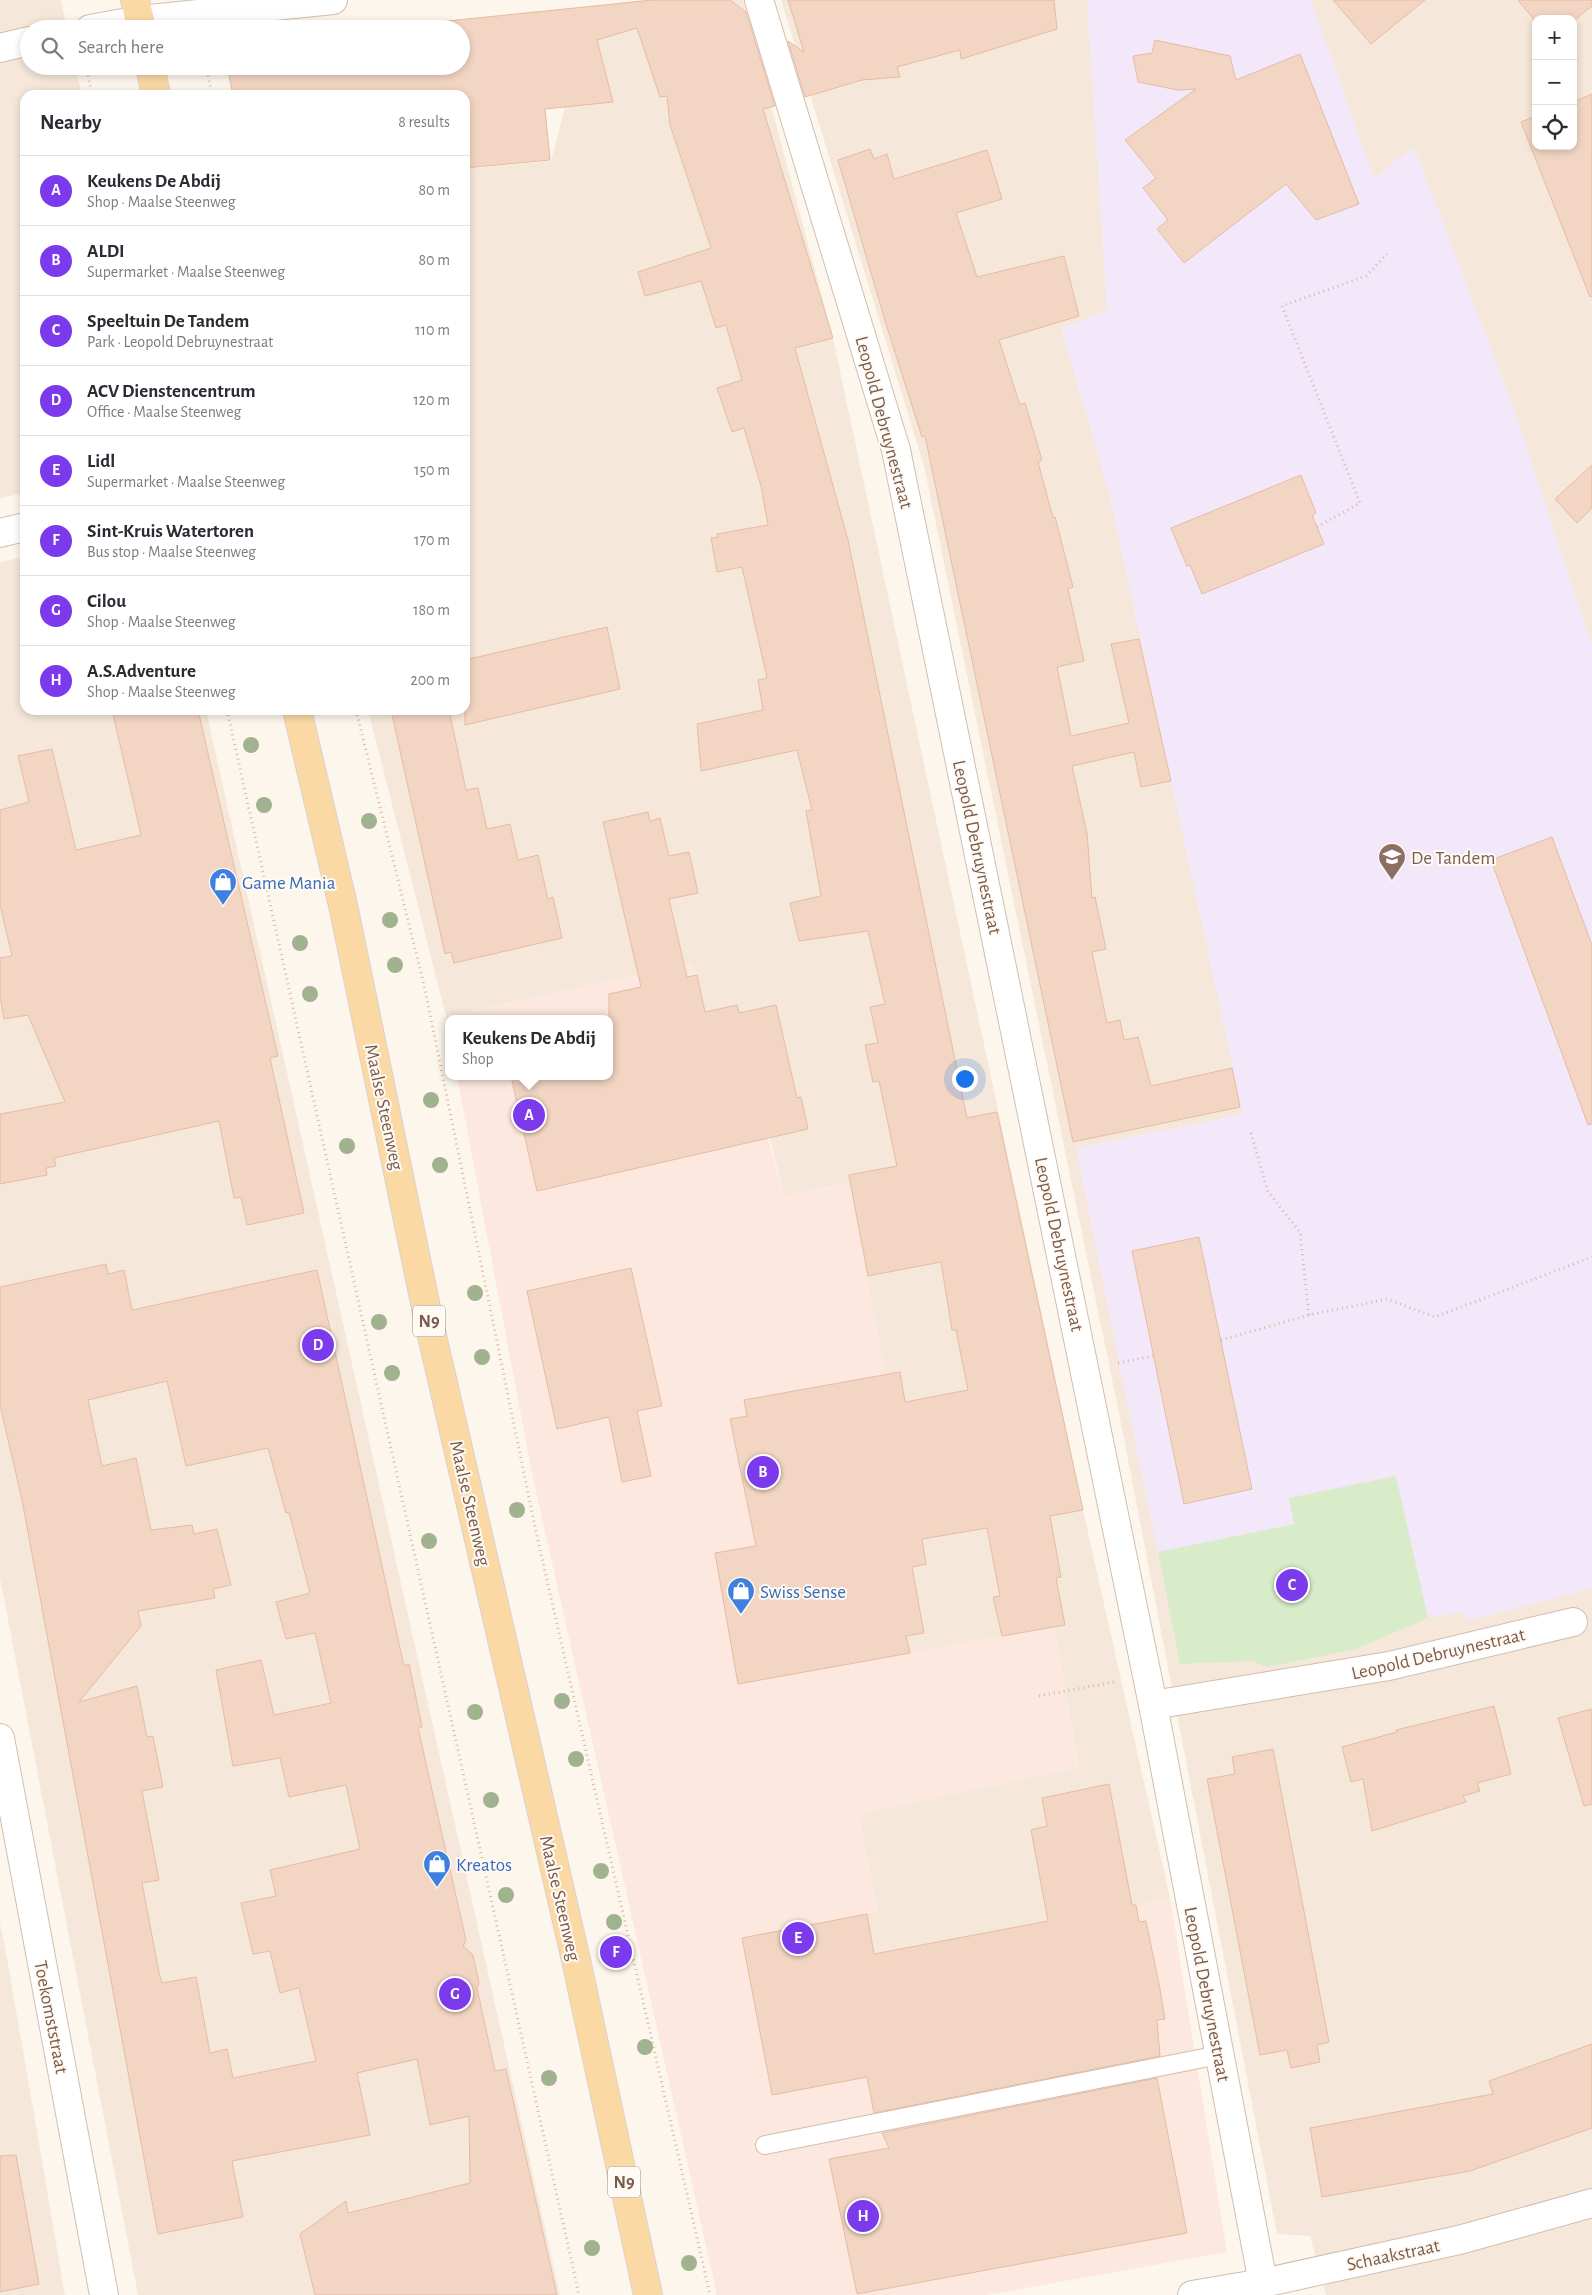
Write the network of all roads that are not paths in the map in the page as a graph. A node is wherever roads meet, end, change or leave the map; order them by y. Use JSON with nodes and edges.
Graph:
{"nodes":[{"id":1,"x":333,"y":0,"type":"edge"},
{"id":2,"x":759,"y":0,"type":"edge"},
{"id":3,"x":139,"y":16,"type":"edge"},
{"id":4,"x":124,"y":20,"type":"edge"},
{"id":5,"x":20,"y":44,"type":"edge"},
{"id":6,"x":0,"y":48,"type":"edge"},
{"id":7,"x":152,"y":75,"type":"edge"},
{"id":8,"x":155,"y":90,"type":"edge"},
{"id":9,"x":20,"y":528,"type":"edge"},
{"id":10,"x":0,"y":533,"type":"edge"},
{"id":11,"x":298,"y":715,"type":"edge"},
{"id":12,"x":1573,"y":1622,"type":"dead end"},
{"id":13,"x":1153,"y":1705,"type":"junction"},
{"id":14,"x":0,"y":1738,"type":"edge"},
{"id":15,"x":1219,"y":2055,"type":"junction"},
{"id":16,"x":765,"y":2145,"type":"dead end"},
{"id":17,"x":1592,"y":2203,"type":"edge"},
{"id":18,"x":1262,"y":2283,"type":"junction"},
{"id":19,"x":1307,"y":2284,"type":"edge"},
{"id":20,"x":104,"y":2295,"type":"edge"},
{"id":21,"x":648,"y":2295,"type":"edge"},
{"id":22,"x":1192,"y":2295,"type":"edge"}],
"edges":[{"from":1,"to":3,"type":"street"},
{"from":2,"to":13,"type":"street","name":"Leopold Debruynestraat"},
{"from":3,"to":4,"type":"street"},
{"from":5,"to":6,"type":"street"},
{"from":7,"to":8,"type":"main road"},
{"from":9,"to":10,"type":"street"},
{"from":11,"to":21,"type":"main road","name":"Maalse Steenweg","number":"N9"},
{"from":12,"to":13,"type":"street","name":"Leopold Debruynestraat"},
{"from":13,"to":15,"type":"street","name":"Leopold Debruynestraat"},
{"from":14,"to":20,"type":"street","name":"Toekomststraat"},
{"from":15,"to":16,"type":"lane"},
{"from":15,"to":18,"type":"street","name":"Leopold Debruynestraat"},
{"from":17,"to":19,"type":"street","name":"Schaakstraat"},
{"from":18,"to":19,"type":"street","name":"Schaakstraat"},
{"from":18,"to":22,"type":"street","name":"Schaakstraat"}]}
